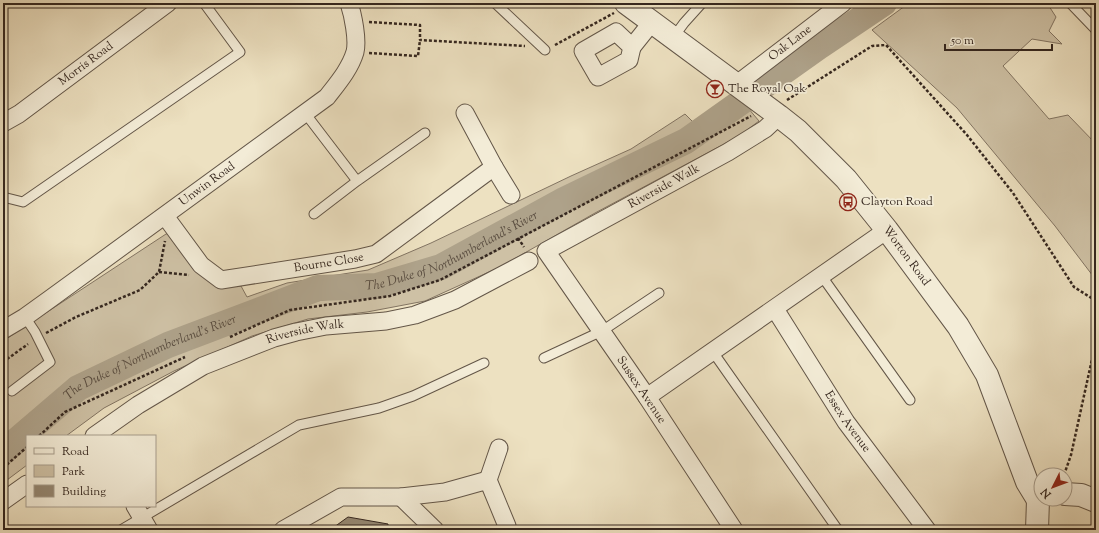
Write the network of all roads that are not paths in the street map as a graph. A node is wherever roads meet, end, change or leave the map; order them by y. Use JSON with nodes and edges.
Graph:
{"nodes":[{"id":1,"x":168,"y":3,"type":"edge"},
{"id":2,"x":204,"y":3,"type":"edge"},
{"id":3,"x":349,"y":3,"type":"edge"},
{"id":4,"x":495,"y":3,"type":"edge"},
{"id":5,"x":702,"y":3,"type":"edge"},
{"id":6,"x":843,"y":3,"type":"edge"},
{"id":7,"x":1070,"y":3,"type":"edge"},
{"id":8,"x":621,"y":8,"type":"edge"},
{"id":9,"x":652,"y":22,"type":"junction"},
{"id":10,"x":1096,"y":29,"type":"edge"},
{"id":11,"x":673,"y":38,"type":"junction"},
{"id":12,"x":632,"y":47,"type":"dead end"},
{"id":13,"x":545,"y":50,"type":"road end"},
{"id":14,"x":741,"y":87,"type":"junction"},
{"id":15,"x":772,"y":110,"type":"junction"},
{"id":16,"x":305,"y":113,"type":"junction"},
{"id":17,"x":465,"y":113,"type":"dead end"},
{"id":18,"x":3,"y":122,"type":"edge"},
{"id":19,"x":424,"y":133,"type":"dead end"},
{"id":20,"x":494,"y":167,"type":"junction"},
{"id":21,"x":357,"y":181,"type":"junction"},
{"id":22,"x":511,"y":195,"type":"dead end"},
{"id":23,"x":3,"y":197,"type":"edge"},
{"id":24,"x":314,"y":214,"type":"dead end"},
{"id":25,"x":169,"y":222,"type":"junction"},
{"id":26,"x":887,"y":230,"type":"junction"},
{"id":27,"x":546,"y":251,"type":"joint"},
{"id":28,"x":529,"y":261,"type":"dead end"},
{"id":29,"x":821,"y":275,"type":"junction"},
{"id":30,"x":660,"y":293,"type":"dead end"},
{"id":31,"x":775,"y":309,"type":"junction"},
{"id":32,"x":25,"y":317,"type":"junction"},
{"id":33,"x":3,"y":330,"type":"edge"},
{"id":34,"x":602,"y":331,"type":"junction"},
{"id":35,"x":713,"y":352,"type":"junction"},
{"id":36,"x":544,"y":358,"type":"dead end"},
{"id":37,"x":484,"y":363,"type":"dead end"},
{"id":38,"x":12,"y":391,"type":"dead end"},
{"id":39,"x":647,"y":398,"type":"junction"},
{"id":40,"x":910,"y":400,"type":"dead end"},
{"id":41,"x":95,"y":435,"type":"edge"},
{"id":42,"x":498,"y":448,"type":"dead end"},
{"id":43,"x":488,"y":480,"type":"junction"},
{"id":44,"x":26,"y":485,"type":"edge"},
{"id":45,"x":1033,"y":490,"type":"edge"},
{"id":46,"x":1073,"y":494,"type":"edge"},
{"id":47,"x":401,"y":497,"type":"junction"},
{"id":48,"x":3,"y":501,"type":"edge"},
{"id":49,"x":1096,"y":501,"type":"edge"},
{"id":50,"x":1039,"y":507,"type":"edge"},
{"id":51,"x":142,"y":518,"type":"edge"},
{"id":52,"x":510,"y":529,"type":"edge"},
{"id":53,"x":121,"y":530,"type":"edge"},
{"id":54,"x":283,"y":530,"type":"edge"},
{"id":55,"x":435,"y":530,"type":"edge"},
{"id":56,"x":734,"y":530,"type":"edge"},
{"id":57,"x":838,"y":530,"type":"edge"},
{"id":58,"x":927,"y":530,"type":"edge"},
{"id":59,"x":1037,"y":530,"type":"edge"}],
"edges":[{"from":1,"to":18,"type":"street","name":"Morris Road"},
{"from":2,"to":23,"type":"lane"},
{"from":3,"to":16,"type":"street","name":"Unwin Road"},
{"from":4,"to":13,"type":"lane"},
{"from":5,"to":11,"type":"lane"},
{"from":6,"to":14,"type":"street","name":"Oak Lane"},
{"from":7,"to":10,"type":"lane"},
{"from":8,"to":9,"type":"street","name":"Worton Road"},
{"from":9,"to":11,"type":"street","name":"Worton Road"},
{"from":9,"to":12,"type":"street"},
{"from":11,"to":14,"type":"street","name":"Worton Road"},
{"from":14,"to":15,"type":"street","name":"Worton Road"},
{"from":15,"to":26,"type":"street","name":"Worton Road"},
{"from":15,"to":27,"type":"street","name":"Riverside Walk"},
{"from":16,"to":21,"type":"lane"},
{"from":16,"to":25,"type":"street","name":"Unwin Road"},
{"from":17,"to":20,"type":"street"},
{"from":19,"to":21,"type":"lane"},
{"from":20,"to":22,"type":"street"},
{"from":20,"to":25,"type":"street","name":"Bourne Close"},
{"from":21,"to":24,"type":"lane"},
{"from":25,"to":32,"type":"street","name":"Unwin Road"},
{"from":26,"to":29,"type":"street"},
{"from":26,"to":45,"type":"street","name":"Worton Road"},
{"from":27,"to":34,"type":"street","name":"Sussex Avenue"},
{"from":28,"to":41,"type":"street","name":"Riverside Walk"},
{"from":29,"to":31,"type":"street"},
{"from":29,"to":40,"type":"lane"},
{"from":30,"to":34,"type":"lane"},
{"from":31,"to":35,"type":"street"},
{"from":31,"to":58,"type":"street","name":"Essex Avenue"},
{"from":32,"to":33,"type":"street","name":"Unwin Road"},
{"from":32,"to":38,"type":"lane"},
{"from":34,"to":36,"type":"lane"},
{"from":34,"to":39,"type":"street","name":"Sussex Avenue"},
{"from":35,"to":39,"type":"street"},
{"from":35,"to":57,"type":"lane"},
{"from":37,"to":51,"type":"lane"},
{"from":39,"to":56,"type":"street","name":"Sussex Avenue"},
{"from":42,"to":43,"type":"street"},
{"from":43,"to":47,"type":"street"},
{"from":43,"to":52,"type":"street"},
{"from":44,"to":48,"type":"street"},
{"from":46,"to":49,"type":"street"},
{"from":47,"to":54,"type":"street"},
{"from":47,"to":55,"type":"street"},
{"from":50,"to":59,"type":"street"},
{"from":51,"to":53,"type":"lane"}]}
